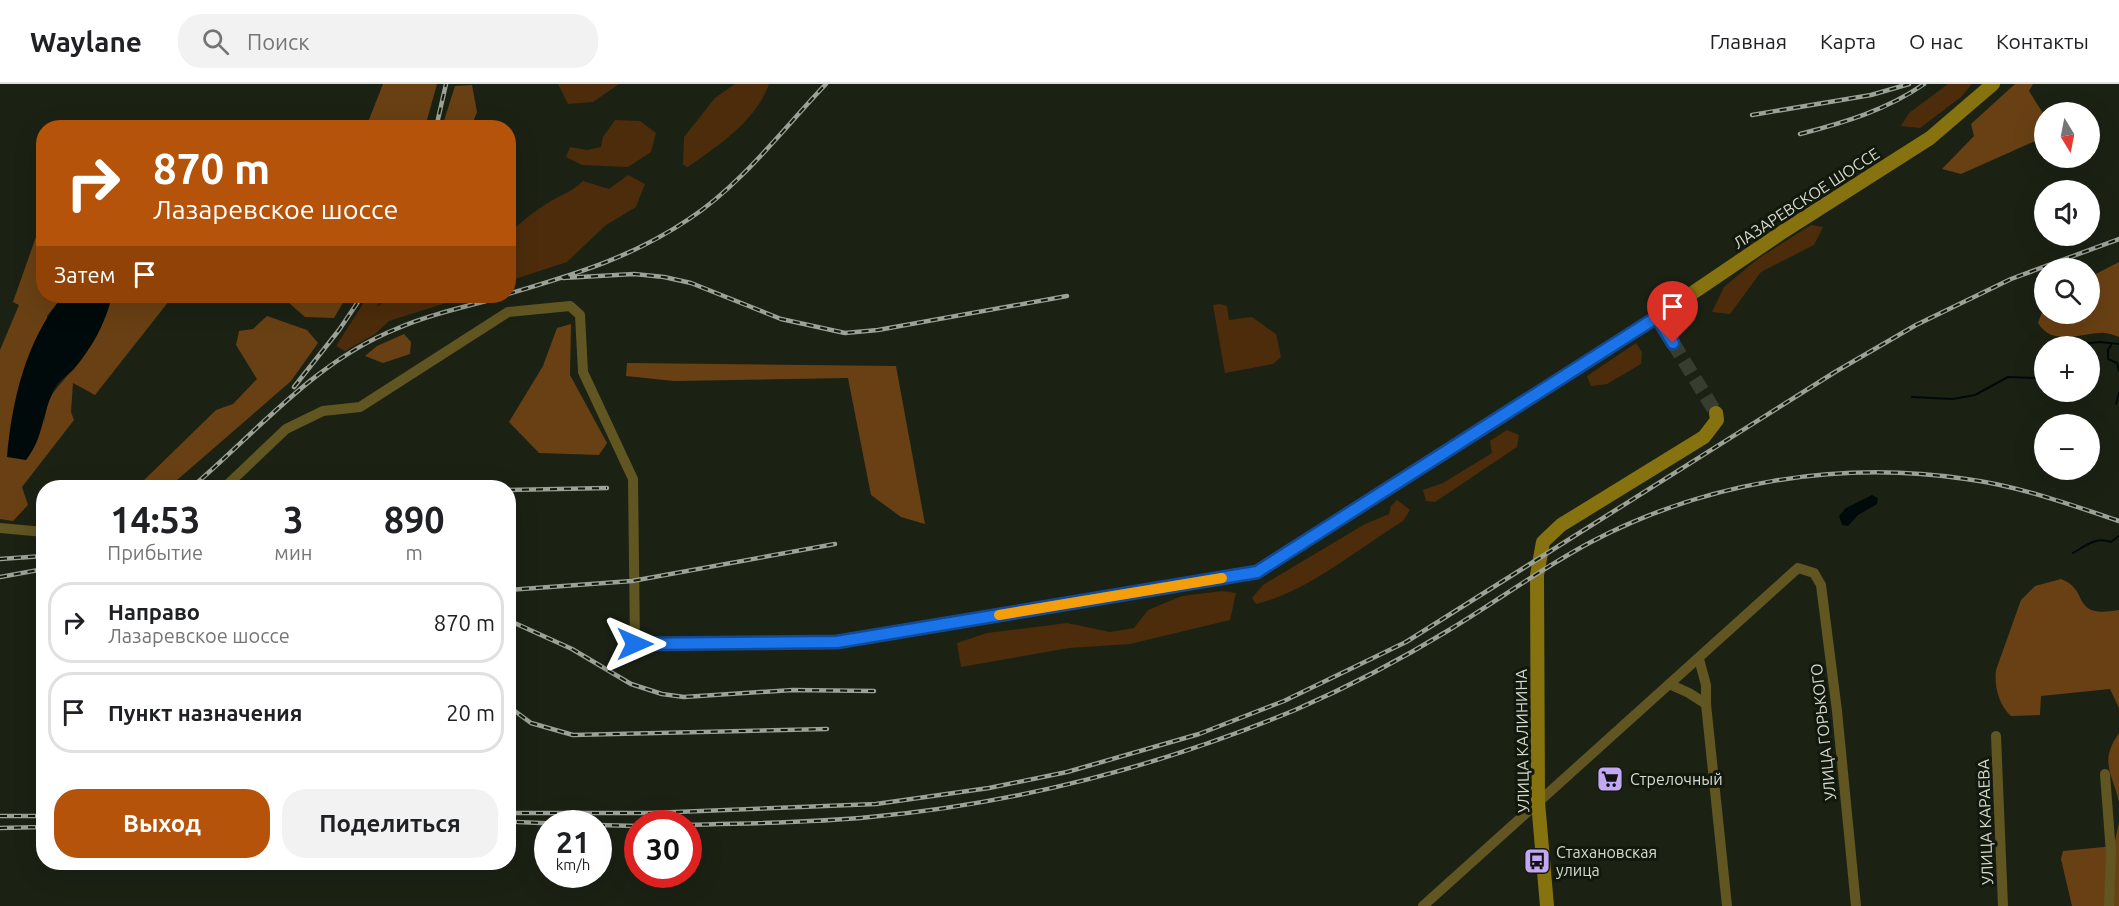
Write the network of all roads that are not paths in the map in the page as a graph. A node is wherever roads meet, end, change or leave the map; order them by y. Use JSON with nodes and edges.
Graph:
{"nodes":[{"id":1,"x":1993,"y":84,"type":"edge"},
{"id":2,"x":1657,"y":317,"type":"junction"},
{"id":3,"x":1673,"y":343,"type":"tunnel mouth"},
{"id":4,"x":1716,"y":413,"type":"dead end"},
{"id":5,"x":233,"y":480,"type":"edge"},
{"id":6,"x":0,"y":528,"type":"edge"},
{"id":7,"x":36,"y":531,"type":"edge"},
{"id":8,"x":1699,"y":658,"type":"junction"},
{"id":9,"x":1669,"y":684,"type":"junction"},
{"id":10,"x":1706,"y":705,"type":"junction"},
{"id":11,"x":1996,"y":736,"type":"dead end"},
{"id":12,"x":2105,"y":774,"type":"dead end"},
{"id":13,"x":1538,"y":802,"type":"junction"},
{"id":14,"x":1423,"y":906,"type":"edge"},
{"id":15,"x":1547,"y":906,"type":"edge"},
{"id":16,"x":1727,"y":906,"type":"edge"},
{"id":17,"x":1856,"y":906,"type":"edge"},
{"id":18,"x":2003,"y":906,"type":"edge"},
{"id":19,"x":2109,"y":906,"type":"edge"}],
"edges":[{"from":1,"to":2,"type":"street","name":"ЛАЗАРЕВСКОЕ ШОССЕ"},
{"from":2,"to":3,"type":"street"},
{"from":2,"to":5,"type":"street"},
{"from":4,"to":13,"type":"street","name":"УЛИЦА КАЛИНИНА"},
{"from":6,"to":7,"type":"street"},
{"from":8,"to":9,"type":"street"},
{"from":8,"to":10,"type":"street"},
{"from":8,"to":17,"type":"street","name":"УЛИЦА ГОРЬКОГО"},
{"from":9,"to":10,"type":"street"},
{"from":9,"to":13,"type":"street"},
{"from":10,"to":16,"type":"street"},
{"from":11,"to":18,"type":"street","name":"УЛИЦА КАРАЕВА"},
{"from":12,"to":19,"type":"street"},
{"from":13,"to":14,"type":"street"},
{"from":13,"to":15,"type":"street","name":"УЛИЦА КАЛИНИНА"}]}
